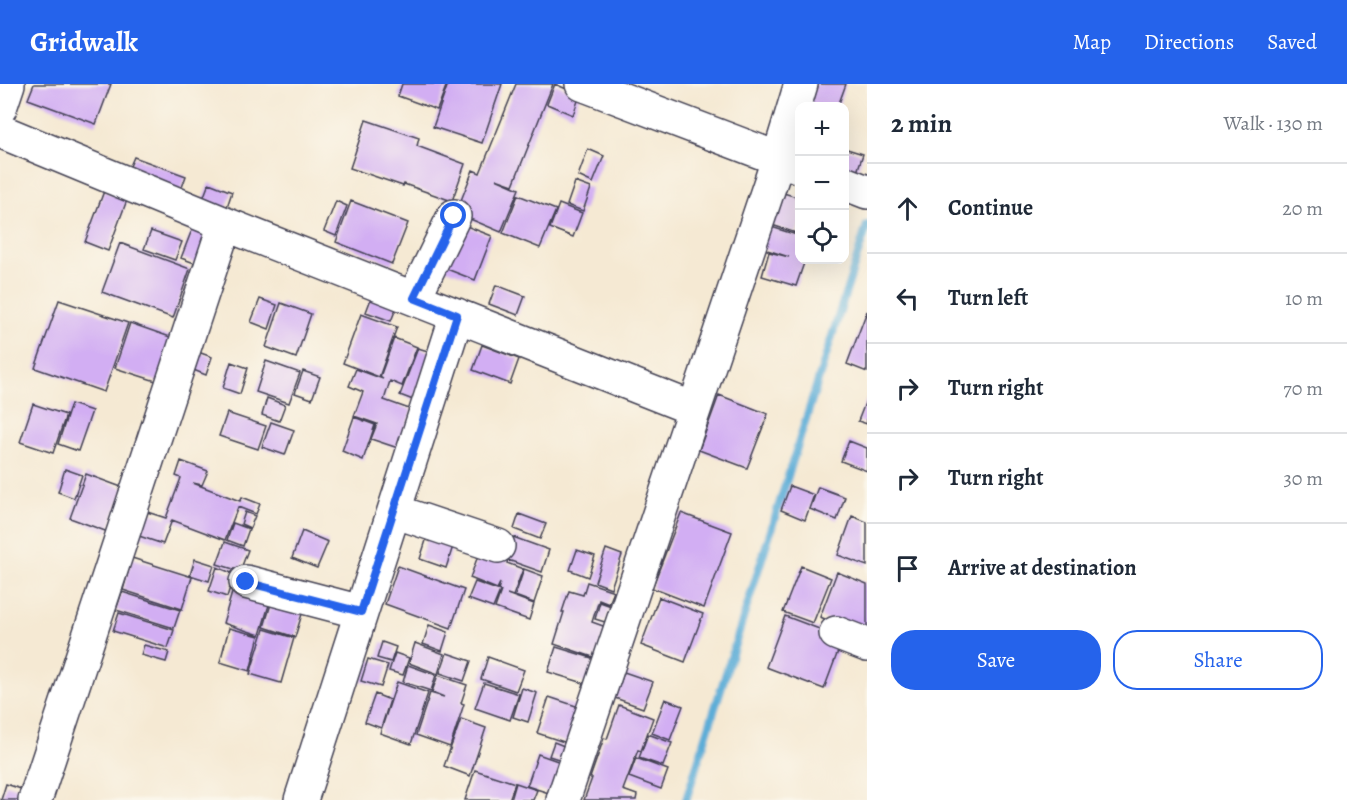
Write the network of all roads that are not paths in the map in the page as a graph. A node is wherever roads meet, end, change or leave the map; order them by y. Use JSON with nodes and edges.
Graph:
{"nodes":[{"id":1,"x":8,"y":84,"type":"edge"},
{"id":2,"x":582,"y":84,"type":"edge"},
{"id":3,"x":801,"y":84,"type":"edge"},
{"id":4,"x":0,"y":108,"type":"edge"},
{"id":5,"x":0,"y":131,"type":"edge"},
{"id":6,"x":789,"y":164,"type":"edge"},
{"id":7,"x":454,"y":216,"type":"dead end"},
{"id":8,"x":225,"y":224,"type":"junction"},
{"id":9,"x":414,"y":298,"type":"junction"},
{"id":10,"x":457,"y":315,"type":"junction"},
{"id":11,"x":694,"y":409,"type":"junction"},
{"id":12,"x":394,"y":511,"type":"junction"},
{"id":13,"x":498,"y":546,"type":"dead end"},
{"id":14,"x":246,"y":582,"type":"dead end"},
{"id":15,"x":361,"y":612,"type":"junction"},
{"id":16,"x":836,"y":633,"type":"dead end"},
{"id":17,"x":867,"y":645,"type":"edge"},
{"id":18,"x":35,"y":800,"type":"edge"},
{"id":19,"x":301,"y":800,"type":"edge"},
{"id":20,"x":563,"y":800,"type":"edge"}],
"edges":[{"from":1,"to":4,"type":"street"},
{"from":2,"to":6,"type":"street"},
{"from":3,"to":6,"type":"street"},
{"from":5,"to":8,"type":"street"},
{"from":6,"to":11,"type":"street"},
{"from":7,"to":9,"type":"street"},
{"from":8,"to":9,"type":"street"},
{"from":8,"to":18,"type":"street"},
{"from":9,"to":10,"type":"street"},
{"from":10,"to":11,"type":"street"},
{"from":10,"to":12,"type":"street"},
{"from":11,"to":20,"type":"street"},
{"from":12,"to":13,"type":"street"},
{"from":12,"to":15,"type":"street"},
{"from":14,"to":15,"type":"street"},
{"from":15,"to":19,"type":"street"},
{"from":16,"to":17,"type":"street"}]}
